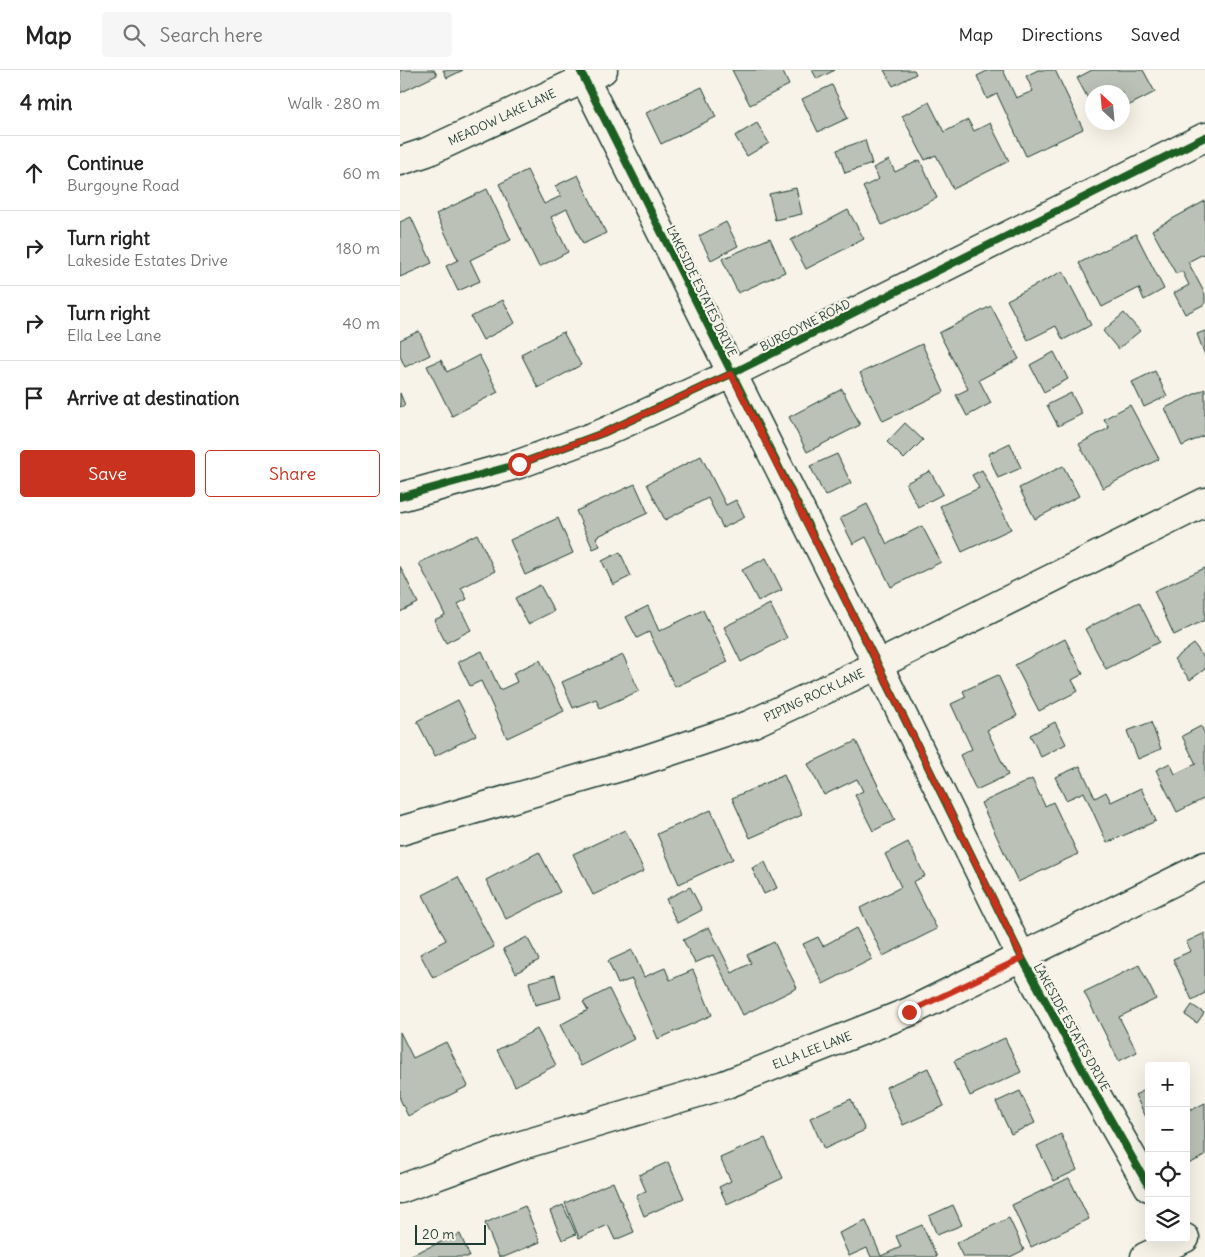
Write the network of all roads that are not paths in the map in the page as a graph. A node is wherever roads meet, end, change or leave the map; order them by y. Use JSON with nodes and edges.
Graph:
{"nodes":[{"id":1,"x":589,"y":73,"type":"edge"},
{"id":2,"x":1205,"y":137,"type":"edge"},
{"id":3,"x":400,"y":161,"type":"edge"},
{"id":4,"x":731,"y":374,"type":"junction"},
{"id":5,"x":400,"y":497,"type":"edge"},
{"id":6,"x":1205,"y":502,"type":"edge"},
{"id":7,"x":878,"y":665,"type":"junction"},
{"id":8,"x":400,"y":831,"type":"edge"},
{"id":9,"x":1205,"y":866,"type":"edge"},
{"id":10,"x":1022,"y":958,"type":"junction"},
{"id":11,"x":1145,"y":1180,"type":"edge"},
{"id":12,"x":400,"y":1189,"type":"edge"},
{"id":13,"x":1205,"y":1228,"type":"edge"},
{"id":14,"x":1190,"y":1238,"type":"edge"},
{"id":15,"x":1184,"y":1242,"type":"edge"},
{"id":16,"x":1146,"y":1257,"type":"edge"}],
"edges":[{"from":1,"to":3,"type":"street","name":"MEADOW LAKE LANE"},
{"from":1,"to":4,"type":"street","name":"LAKESIDE ESTATES DRIVE"},
{"from":2,"to":4,"type":"street","name":"BURGOYNE ROAD"},
{"from":4,"to":5,"type":"street","name":"BURGOYNE ROAD"},
{"from":4,"to":7,"type":"street","name":"LAKESIDE ESTATES DRIVE"},
{"from":6,"to":7,"type":"street","name":"PIPING ROCK LANE"},
{"from":7,"to":8,"type":"street","name":"PIPING ROCK LANE"},
{"from":7,"to":10,"type":"street","name":"LAKESIDE ESTATES DRIVE"},
{"from":9,"to":10,"type":"street","name":"ELLA LEE LANE"},
{"from":10,"to":11,"type":"street","name":"LAKESIDE ESTATES DRIVE"},
{"from":10,"to":12,"type":"street","name":"ELLA LEE LANE"},
{"from":13,"to":14,"type":"street"},
{"from":15,"to":16,"type":"street"}]}
